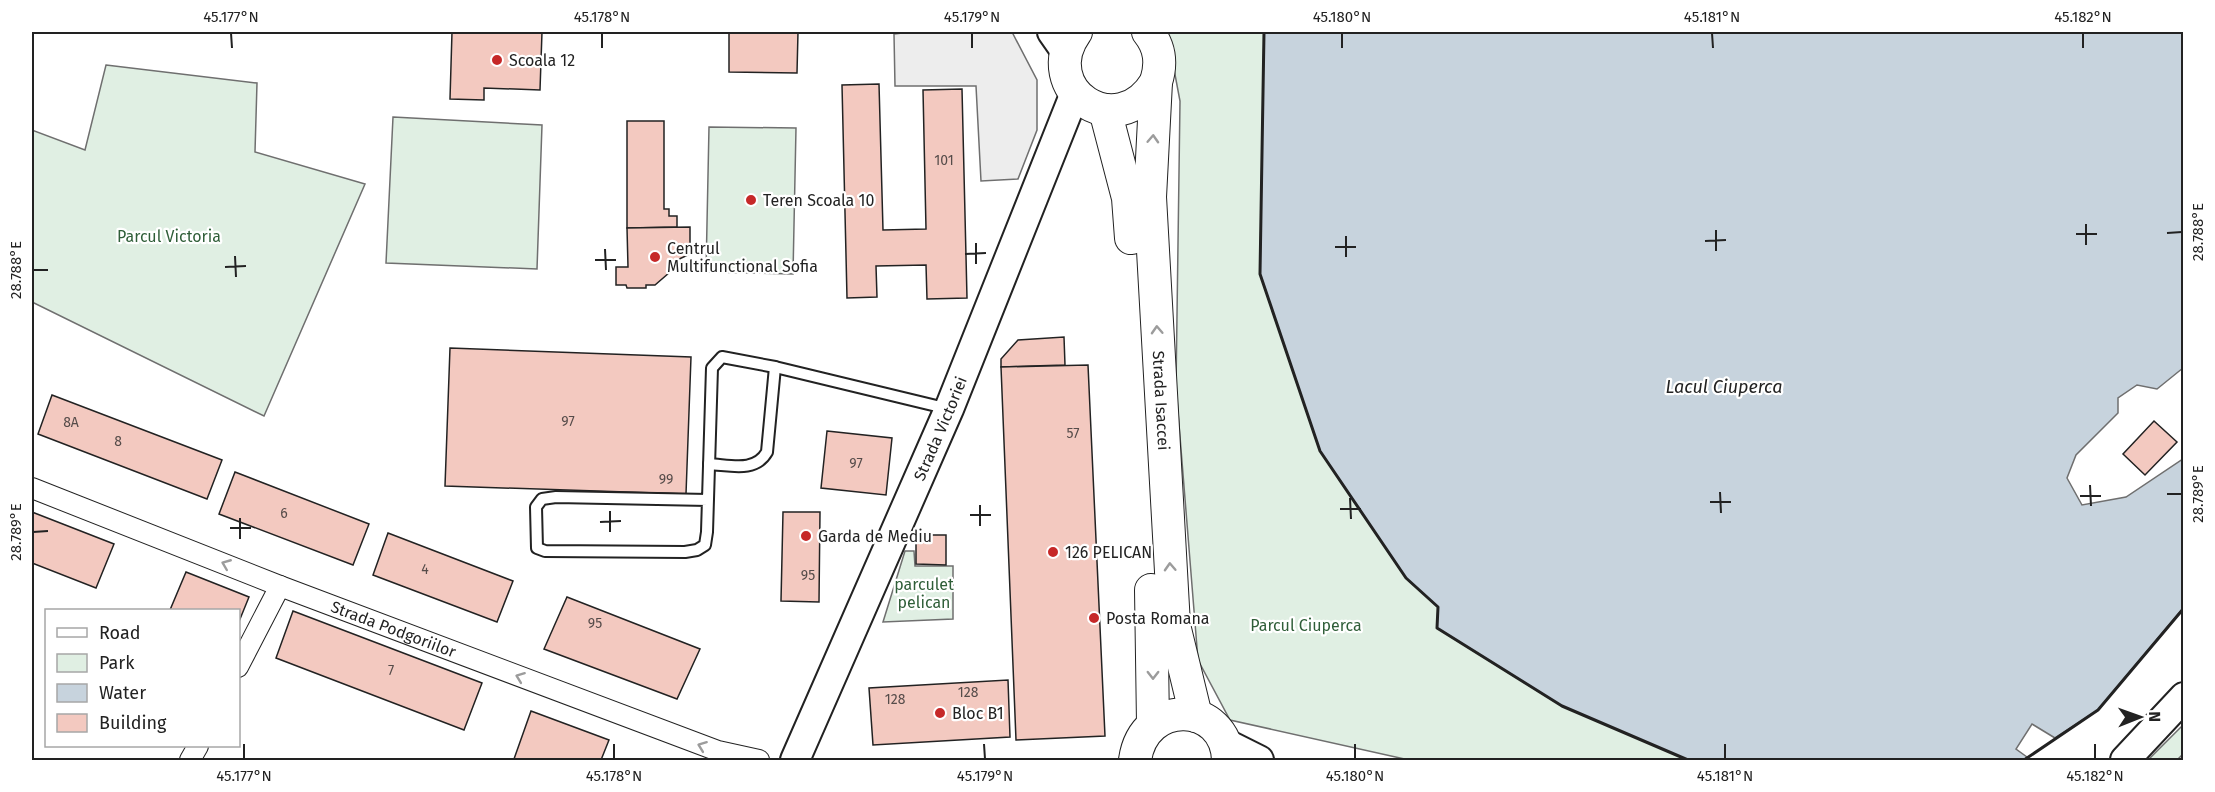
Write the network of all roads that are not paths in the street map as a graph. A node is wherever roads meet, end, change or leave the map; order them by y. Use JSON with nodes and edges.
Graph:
{"nodes":[{"id":1,"x":1153,"y":36,"type":"edge"},
{"id":2,"x":1065,"y":38,"type":"edge"},
{"id":3,"x":1156,"y":82,"type":"junction"},
{"id":4,"x":1076,"y":93,"type":"junction"},
{"id":5,"x":1105,"y":110,"type":"junction"},
{"id":6,"x":775,"y":367,"type":"junction"},
{"id":7,"x":949,"y":409,"type":"junction"},
{"id":8,"x":709,"y":464,"type":"junction"},
{"id":9,"x":32,"y":488,"type":"edge"},
{"id":10,"x":708,"y":500,"type":"junction"},
{"id":11,"x":280,"y":586,"type":"junction"},
{"id":12,"x":240,"y":663,"type":"edge"},
{"id":13,"x":2184,"y":698,"type":"edge"},
{"id":14,"x":1196,"y":716,"type":"junction"},
{"id":15,"x":1153,"y":724,"type":"junction"},
{"id":16,"x":1227,"y":752,"type":"edge"},
{"id":17,"x":759,"y":760,"type":"edge"},
{"id":18,"x":795,"y":760,"type":"edge"},
{"id":19,"x":1135,"y":760,"type":"edge"},
{"id":20,"x":1259,"y":760,"type":"edge"},
{"id":21,"x":2125,"y":760,"type":"edge"}],
"edges":[{"from":1,"to":3,"type":"main road","name":"Strada Isaccei"},
{"from":2,"to":4,"type":"main road"},
{"from":3,"to":5,"type":"main road"},
{"from":14,"to":3,"type":"main road","name":"Strada Isaccei","one_way":true},
{"from":4,"to":5,"type":"main road"},
{"from":4,"to":7,"type":"street","name":"Strada Victoriei"},
{"from":5,"to":15,"type":"main road","name":"Strada Isaccei","one_way":true},
{"from":6,"to":7,"type":"lane"},
{"from":6,"to":8,"type":"lane"},
{"from":6,"to":8,"type":"lane"},
{"from":7,"to":18,"type":"street","name":"Strada Victoriei"},
{"from":8,"to":10,"type":"lane"},
{"from":11,"to":9,"type":"street","name":"Strada Podgoriilor","one_way":true},
{"from":10,"to":10,"type":"lane"},
{"from":11,"to":12,"type":"street"},
{"from":17,"to":11,"type":"street","name":"Strada Podgoriilor","one_way":true},
{"from":13,"to":21,"type":"street"},
{"from":14,"to":15,"type":"main road"},
{"from":14,"to":16,"type":"main road"},
{"from":15,"to":19,"type":"main road"},
{"from":16,"to":20,"type":"street"}]}
